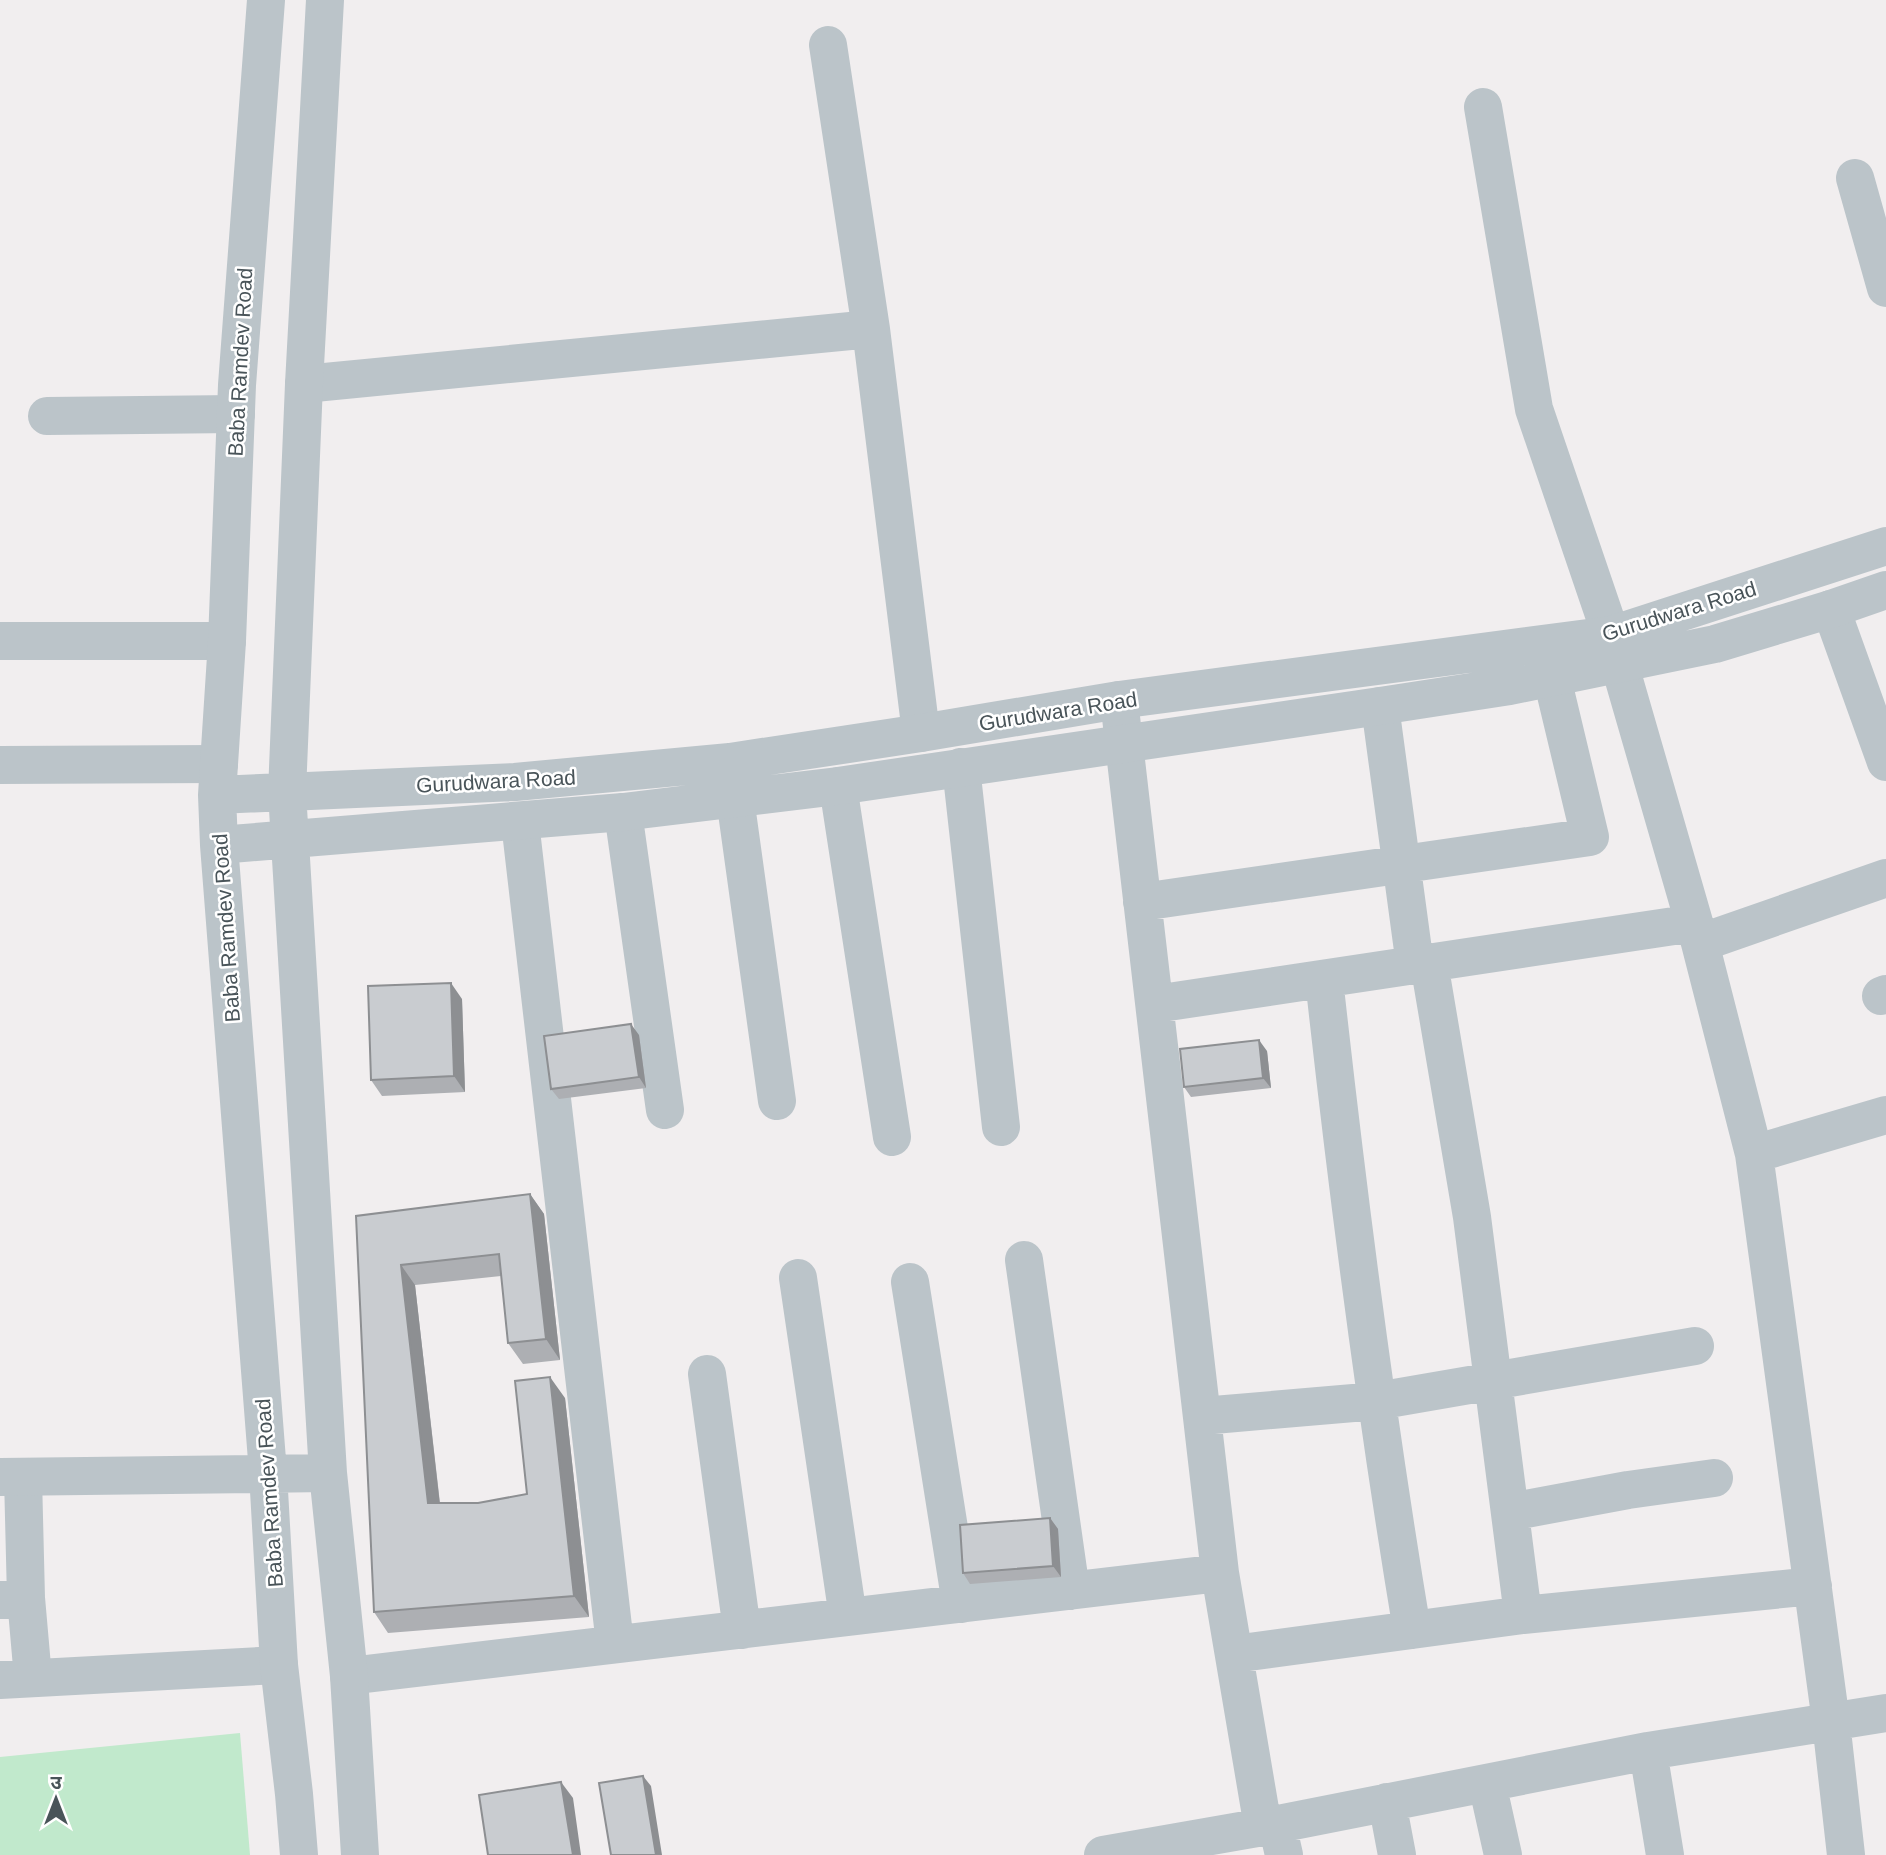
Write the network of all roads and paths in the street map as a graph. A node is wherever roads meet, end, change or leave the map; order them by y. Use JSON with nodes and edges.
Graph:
{"nodes":[{"id":1,"x":266,"y":0,"type":"edge"},
{"id":2,"x":325,"y":0,"type":"edge"},
{"id":3,"x":828,"y":45,"type":"dead end"},
{"id":4,"x":1483,"y":107,"type":"dead end"},
{"id":5,"x":1855,"y":178,"type":"dead end"},
{"id":6,"x":1886,"y":288,"type":"edge"},
{"id":7,"x":871,"y":329,"type":"junction"},
{"id":8,"x":304,"y":384,"type":"junction"},
{"id":9,"x":236,"y":414,"type":"junction"},
{"id":10,"x":47,"y":416,"type":"dead end"},
{"id":11,"x":1886,"y":546,"type":"edge"},
{"id":12,"x":1886,"y":590,"type":"edge"},
{"id":13,"x":1831,"y":609,"type":"junction"},
{"id":14,"x":0,"y":641,"type":"edge"},
{"id":15,"x":227,"y":641,"type":"junction"},
{"id":16,"x":1615,"y":649,"type":"junction"},
{"id":17,"x":1552,"y":678,"type":"junction"},
{"id":18,"x":1119,"y":700,"type":"junction"},
{"id":19,"x":1380,"y":706,"type":"junction"},
{"id":20,"x":921,"y":733,"type":"junction"},
{"id":21,"x":1124,"y":744,"type":"junction"},
{"id":22,"x":1886,"y":762,"type":"edge"},
{"id":23,"x":0,"y":765,"type":"edge"},
{"id":24,"x":961,"y":767,"type":"junction"},
{"id":25,"x":218,"y":780,"type":"junction"},
{"id":26,"x":838,"y":786,"type":"junction"},
{"id":27,"x":287,"y":792,"type":"junction"},
{"id":28,"x":735,"y":798,"type":"junction"},
{"id":29,"x":623,"y":812,"type":"junction"},
{"id":30,"x":520,"y":822,"type":"junction"},
{"id":31,"x":290,"y":838,"type":"junction"},
{"id":32,"x":219,"y":845,"type":"junction"},
{"id":33,"x":1401,"y":863,"type":"junction"},
{"id":34,"x":1886,"y":878,"type":"edge"},
{"id":35,"x":1143,"y":902,"type":"junction"},
{"id":36,"x":1697,"y":933,"type":"junction"},
{"id":37,"x":1422,"y":964,"type":"junction"},
{"id":38,"x":1324,"y":979,"type":"junction"},
{"id":39,"x":1154,"y":1004,"type":"junction"},
{"id":40,"x":777,"y":1101,"type":"dead end"},
{"id":41,"x":665,"y":1110,"type":"dead end"},
{"id":42,"x":1886,"y":1115,"type":"edge"},
{"id":43,"x":1001,"y":1127,"type":"dead end"},
{"id":44,"x":892,"y":1137,"type":"dead end"},
{"id":45,"x":1754,"y":1154,"type":"junction"},
{"id":46,"x":1024,"y":1260,"type":"dead end"},
{"id":47,"x":798,"y":1278,"type":"dead end"},
{"id":48,"x":910,"y":1282,"type":"dead end"},
{"id":49,"x":1695,"y":1346,"type":"dead end"},
{"id":50,"x":707,"y":1374,"type":"dead end"},
{"id":51,"x":1492,"y":1381,"type":"junction"},
{"id":52,"x":1377,"y":1401,"type":"junction"},
{"id":53,"x":1202,"y":1416,"type":"junction"},
{"id":54,"x":268,"y":1473,"type":"junction"},
{"id":55,"x":328,"y":1473,"type":"junction"},
{"id":56,"x":11,"y":1477,"type":"edge"},
{"id":57,"x":1714,"y":1478,"type":"dead end"},
{"id":58,"x":1510,"y":1512,"type":"junction"},
{"id":59,"x":1220,"y":1573,"type":"junction"},
{"id":60,"x":1813,"y":1586,"type":"junction"},
{"id":61,"x":1071,"y":1591,"type":"junction"},
{"id":62,"x":13,"y":1599,"type":"edge"},
{"id":63,"x":961,"y":1604,"type":"junction"},
{"id":64,"x":1523,"y":1615,"type":"junction"},
{"id":65,"x":848,"y":1617,"type":"junction"},
{"id":66,"x":742,"y":1630,"type":"junction"},
{"id":67,"x":1412,"y":1630,"type":"junction"},
{"id":68,"x":615,"y":1644,"type":"junction"},
{"id":69,"x":1234,"y":1654,"type":"junction"},
{"id":70,"x":279,"y":1665,"type":"junction"},
{"id":71,"x":349,"y":1676,"type":"junction"},
{"id":72,"x":16,"y":1679,"type":"edge"},
{"id":73,"x":1886,"y":1713,"type":"edge"},
{"id":74,"x":1831,"y":1722,"type":"junction"},
{"id":75,"x":1648,"y":1751,"type":"junction"},
{"id":76,"x":1487,"y":1783,"type":"junction"},
{"id":77,"x":1387,"y":1802,"type":"junction"},
{"id":78,"x":1275,"y":1835,"type":"edge"},
{"id":79,"x":1170,"y":1849,"type":"edge"},
{"id":80,"x":299,"y":1855,"type":"edge"},
{"id":81,"x":360,"y":1855,"type":"edge"},
{"id":82,"x":1103,"y":1855,"type":"edge"},
{"id":83,"x":1397,"y":1855,"type":"edge"},
{"id":84,"x":1503,"y":1855,"type":"edge"},
{"id":85,"x":1665,"y":1855,"type":"edge"},
{"id":86,"x":1846,"y":1855,"type":"edge"}],
"edges":[{"from":1,"to":9,"type":"street","name":"Baba Ramdev Road"},
{"from":2,"to":8,"type":"street"},
{"from":3,"to":7,"type":"street"},
{"from":4,"to":16,"type":"street"},
{"from":5,"to":6,"type":"street"},
{"from":7,"to":8,"type":"street"},
{"from":7,"to":20,"type":"street"},
{"from":8,"to":27,"type":"street"},
{"from":9,"to":10,"type":"street"},
{"from":9,"to":15,"type":"street","name":"Baba Ramdev Road"},
{"from":11,"to":16,"type":"street","name":"Gurudwara Road"},
{"from":12,"to":13,"type":"street","name":"Gurudwara Road"},
{"from":13,"to":16,"type":"street","name":"Gurudwara Road"},
{"from":13,"to":22,"type":"street"},
{"from":14,"to":15,"type":"street"},
{"from":15,"to":25,"type":"street","name":"Baba Ramdev Road"},
{"from":16,"to":17,"type":"street","name":"Gurudwara Road"},
{"from":16,"to":18,"type":"street","name":"Gurudwara Road"},
{"from":16,"to":36,"type":"street"},
{"from":17,"to":19,"type":"street","name":"Gurudwara Road"},
{"from":17,"to":33,"type":"street"},
{"from":18,"to":20,"type":"street","name":"Gurudwara Road"},
{"from":18,"to":21,"type":"street"},
{"from":19,"to":21,"type":"street","name":"Gurudwara Road"},
{"from":19,"to":33,"type":"street"},
{"from":20,"to":27,"type":"street","name":"Gurudwara Road"},
{"from":21,"to":24,"type":"street","name":"Gurudwara Road"},
{"from":21,"to":35,"type":"street"},
{"from":23,"to":25,"type":"street","name":"Gurudwara Road"},
{"from":24,"to":26,"type":"street","name":"Gurudwara Road"},
{"from":24,"to":43,"type":"street"},
{"from":25,"to":27,"type":"street","name":"Gurudwara Road"},
{"from":25,"to":32,"type":"street","name":"Baba Ramdev Road"},
{"from":26,"to":28,"type":"street","name":"Gurudwara Road"},
{"from":26,"to":44,"type":"street"},
{"from":27,"to":31,"type":"street"},
{"from":28,"to":29,"type":"street","name":"Gurudwara Road"},
{"from":28,"to":40,"type":"street"},
{"from":29,"to":30,"type":"street","name":"Gurudwara Road"},
{"from":29,"to":41,"type":"street"},
{"from":30,"to":31,"type":"street","name":"Gurudwara Road"},
{"from":30,"to":68,"type":"street"},
{"from":31,"to":32,"type":"street","name":"Gurudwara Road"},
{"from":31,"to":55,"type":"street"},
{"from":32,"to":54,"type":"street","name":"Baba Ramdev Road"},
{"from":33,"to":35,"type":"street"},
{"from":33,"to":37,"type":"street"},
{"from":34,"to":36,"type":"street"},
{"from":35,"to":39,"type":"street"},
{"from":36,"to":37,"type":"street"},
{"from":36,"to":45,"type":"street"},
{"from":37,"to":38,"type":"street"},
{"from":37,"to":51,"type":"street"},
{"from":38,"to":39,"type":"street"},
{"from":38,"to":52,"type":"street"},
{"from":39,"to":53,"type":"street"},
{"from":42,"to":45,"type":"street"},
{"from":45,"to":60,"type":"street"},
{"from":46,"to":61,"type":"street"},
{"from":47,"to":65,"type":"street"},
{"from":48,"to":63,"type":"street"},
{"from":49,"to":51,"type":"street"},
{"from":50,"to":66,"type":"street"},
{"from":51,"to":52,"type":"street"},
{"from":51,"to":58,"type":"street"},
{"from":52,"to":53,"type":"street"},
{"from":52,"to":67,"type":"street"},
{"from":53,"to":59,"type":"street"},
{"from":54,"to":55,"type":"street"},
{"from":54,"to":56,"type":"street"},
{"from":54,"to":70,"type":"street","name":"Baba Ramdev Road"},
{"from":55,"to":71,"type":"street"},
{"from":56,"to":62,"type":"street"},
{"from":57,"to":58,"type":"street"},
{"from":58,"to":64,"type":"street"},
{"from":59,"to":61,"type":"street"},
{"from":59,"to":69,"type":"street"},
{"from":60,"to":64,"type":"street"},
{"from":60,"to":74,"type":"street"},
{"from":61,"to":63,"type":"street"},
{"from":62,"to":72,"type":"street"},
{"from":63,"to":65,"type":"street"},
{"from":64,"to":67,"type":"street"},
{"from":65,"to":66,"type":"street"},
{"from":66,"to":68,"type":"street"},
{"from":67,"to":69,"type":"street"},
{"from":68,"to":71,"type":"street"},
{"from":69,"to":78,"type":"street"},
{"from":70,"to":72,"type":"street"},
{"from":70,"to":80,"type":"street","name":"Baba Ramdev Road"},
{"from":71,"to":81,"type":"street"},
{"from":73,"to":74,"type":"street"},
{"from":74,"to":75,"type":"street"},
{"from":74,"to":86,"type":"street"},
{"from":75,"to":76,"type":"street"},
{"from":75,"to":85,"type":"street"},
{"from":76,"to":77,"type":"street"},
{"from":76,"to":84,"type":"street"},
{"from":77,"to":78,"type":"street"},
{"from":77,"to":83,"type":"street"},
{"from":78,"to":79,"type":"street"},
{"from":79,"to":82,"type":"street"}]}
